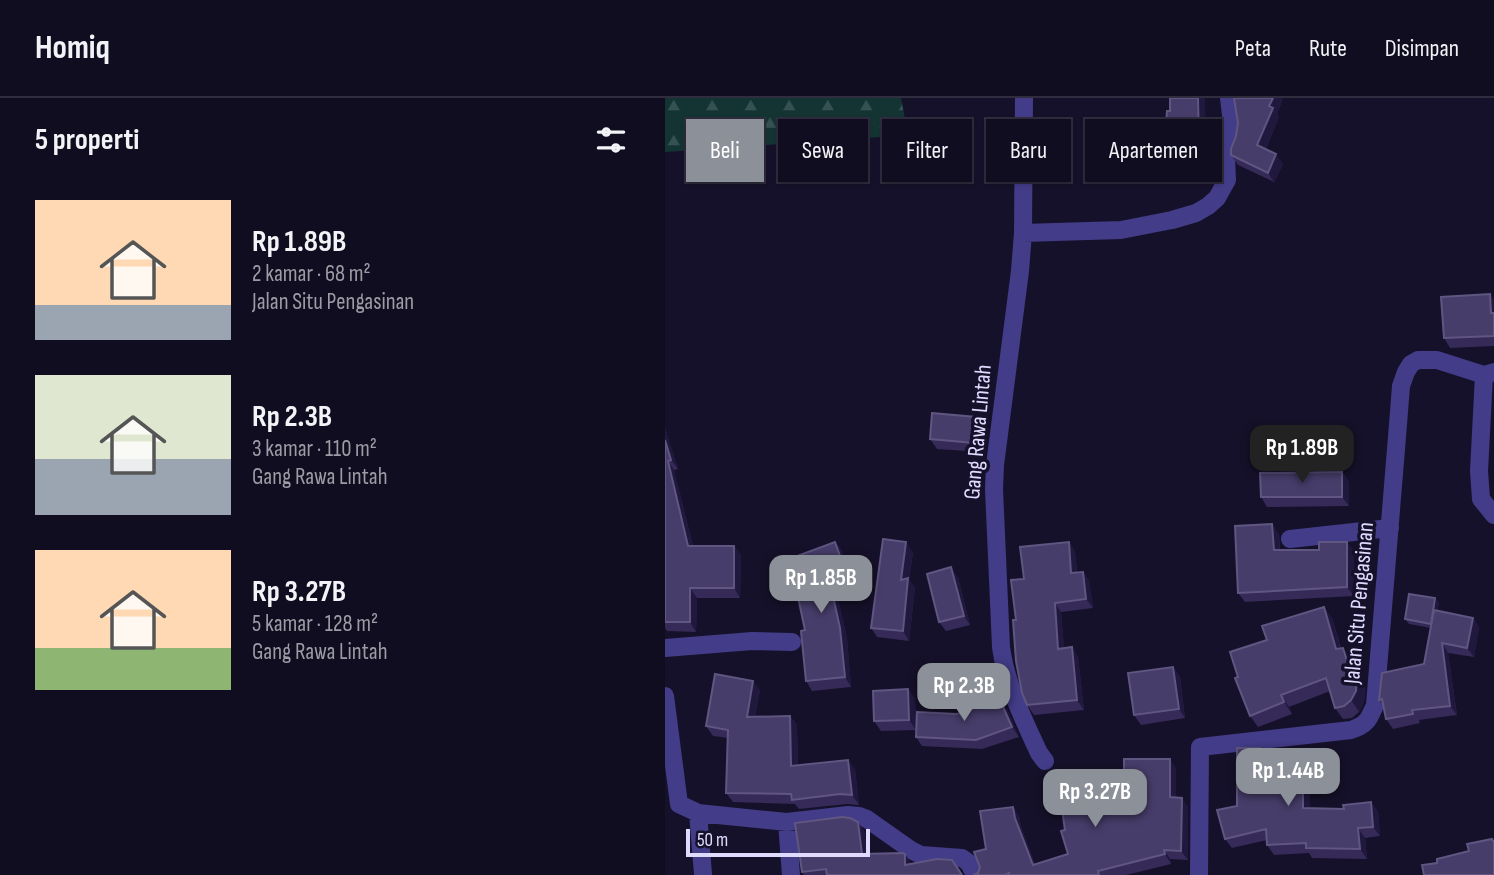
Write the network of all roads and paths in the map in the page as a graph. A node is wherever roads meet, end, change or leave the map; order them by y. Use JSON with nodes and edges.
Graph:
{"nodes":[{"id":1,"x":1024,"y":98,"type":"edge"},
{"id":2,"x":1229,"y":98,"type":"edge"},
{"id":3,"x":1023,"y":233,"type":"junction"},
{"id":4,"x":1489,"y":374,"type":"edge"},
{"id":5,"x":1494,"y":515,"type":"edge"},
{"id":6,"x":1390,"y":528,"type":"junction"},
{"id":7,"x":1290,"y":539,"type":"dead end"},
{"id":8,"x":792,"y":642,"type":"dead end"},
{"id":9,"x":665,"y":648,"type":"edge"},
{"id":10,"x":665,"y":696,"type":"edge"},
{"id":11,"x":1045,"y":761,"type":"dead end"},
{"id":12,"x":672,"y":808,"type":"edge"},
{"id":13,"x":698,"y":813,"type":"junction"},
{"id":14,"x":787,"y":822,"type":"junction"},
{"id":15,"x":703,"y":874,"type":"edge"},
{"id":16,"x":791,"y":875,"type":"edge"},
{"id":17,"x":975,"y":875,"type":"edge"},
{"id":18,"x":1199,"y":875,"type":"edge"}],
"edges":[{"from":1,"to":3,"type":"street","name":"Gang Rawa Lintah"},
{"from":2,"to":3,"type":"street"},
{"from":3,"to":11,"type":"street","name":"Gang Rawa Lintah"},
{"from":4,"to":5,"type":"street"},
{"from":4,"to":6,"type":"street","name":"Jalan Situ Pengasinan"},
{"from":6,"to":7,"type":"street"},
{"from":6,"to":18,"type":"street","name":"Jalan Situ Pengasinan"},
{"from":8,"to":9,"type":"street"},
{"from":10,"to":12,"type":"street"},
{"from":12,"to":13,"type":"street"},
{"from":13,"to":14,"type":"street"},
{"from":13,"to":15,"type":"street"},
{"from":14,"to":16,"type":"street"},
{"from":14,"to":17,"type":"street"}]}
